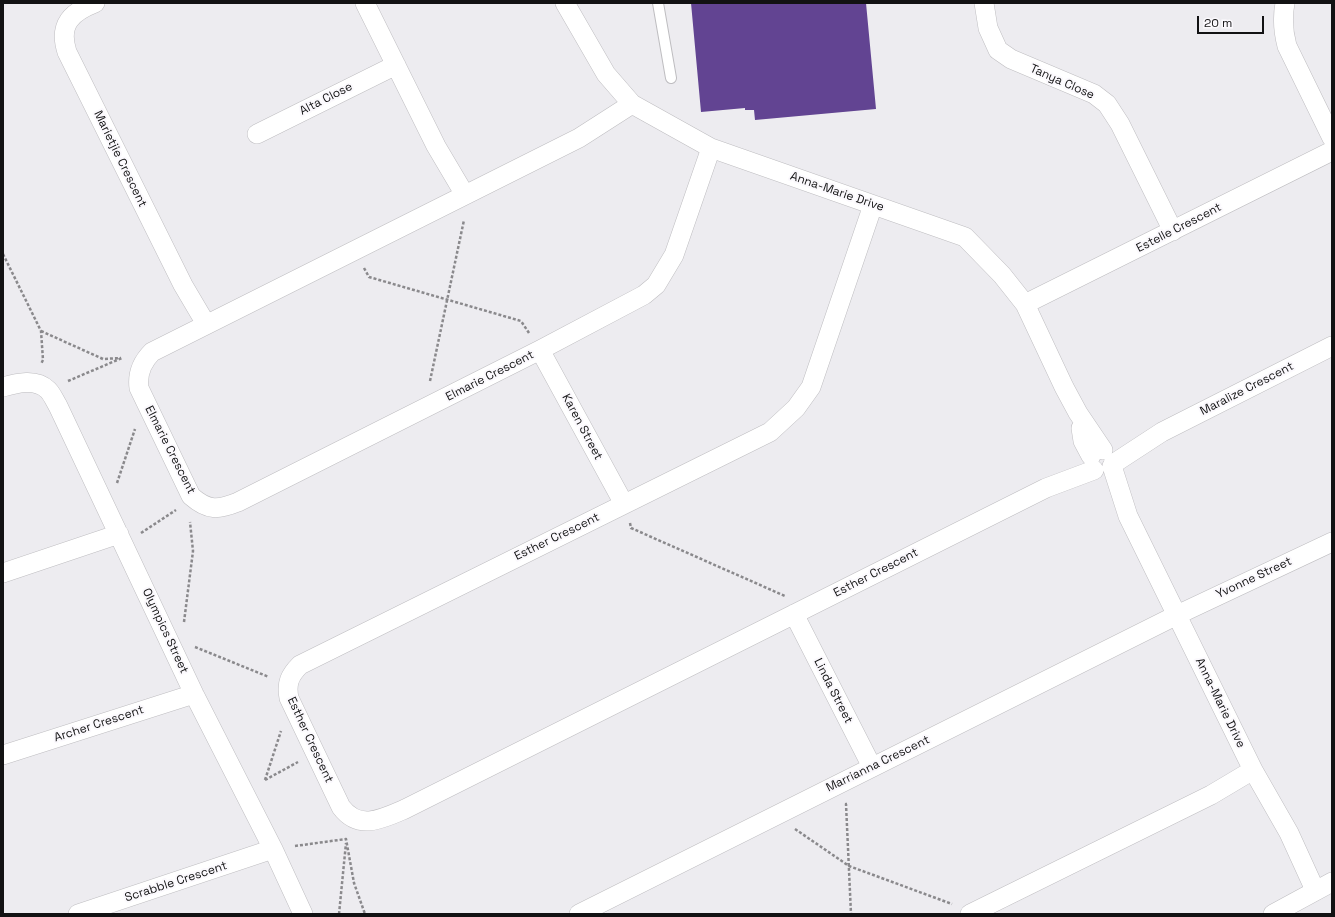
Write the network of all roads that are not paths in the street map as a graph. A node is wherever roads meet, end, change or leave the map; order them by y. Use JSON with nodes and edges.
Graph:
{"nodes":[{"id":1,"x":95,"y":3,"type":"edge"},
{"id":2,"x":364,"y":3,"type":"edge"},
{"id":3,"x":565,"y":3,"type":"edge"},
{"id":4,"x":658,"y":3,"type":"edge"},
{"id":5,"x":984,"y":3,"type":"edge"},
{"id":6,"x":1284,"y":3,"type":"edge"},
{"id":7,"x":396,"y":65,"type":"junction"},
{"id":8,"x":671,"y":78,"type":"dead end"},
{"id":9,"x":632,"y":104,"type":"junction"},
{"id":10,"x":257,"y":134,"type":"dead end"},
{"id":11,"x":1332,"y":138,"type":"edge"},
{"id":12,"x":711,"y":148,"type":"junction"},
{"id":13,"x":1332,"y":151,"type":"edge"},
{"id":14,"x":460,"y":197,"type":"junction"},
{"id":15,"x":874,"y":205,"type":"junction"},
{"id":16,"x":1173,"y":231,"type":"junction"},
{"id":17,"x":1025,"y":304,"type":"junction"},
{"id":18,"x":206,"y":324,"type":"junction"},
{"id":19,"x":1332,"y":346,"type":"edge"},
{"id":20,"x":540,"y":350,"type":"junction"},
{"id":21,"x":3,"y":387,"type":"edge"},
{"id":22,"x":1101,"y":461,"type":"junction"},
{"id":23,"x":624,"y":504,"type":"junction"},
{"id":24,"x":119,"y":534,"type":"junction"},
{"id":25,"x":1332,"y":542,"type":"edge"},
{"id":26,"x":3,"y":573,"type":"edge"},
{"id":27,"x":794,"y":614,"type":"junction"},
{"id":28,"x":1177,"y":615,"type":"junction"},
{"id":29,"x":194,"y":694,"type":"junction"},
{"id":30,"x":3,"y":755,"type":"edge"},
{"id":31,"x":872,"y":767,"type":"junction"},
{"id":32,"x":1253,"y":770,"type":"junction"},
{"id":33,"x":273,"y":849,"type":"junction"},
{"id":34,"x":1324,"y":886,"type":"edge"},
{"id":35,"x":964,"y":912,"type":"edge"},
{"id":36,"x":78,"y":914,"type":"edge"},
{"id":37,"x":303,"y":914,"type":"edge"},
{"id":38,"x":579,"y":914,"type":"edge"},
{"id":39,"x":1273,"y":914,"type":"edge"}],
"edges":[{"from":1,"to":18,"type":"street","name":"Marietjie Crescent"},
{"from":2,"to":7,"type":"street"},
{"from":3,"to":9,"type":"street","name":"Anna-Marie Drive"},
{"from":4,"to":8,"type":"lane"},
{"from":5,"to":16,"type":"street","name":"Tanya Close"},
{"from":6,"to":11,"type":"street"},
{"from":7,"to":10,"type":"street","name":"Alta Close"},
{"from":7,"to":14,"type":"street"},
{"from":9,"to":12,"type":"street","name":"Anna-Marie Drive"},
{"from":9,"to":14,"type":"street","name":"Elmarie Crescent"},
{"from":12,"to":15,"type":"street","name":"Anna-Marie Drive"},
{"from":12,"to":20,"type":"street","name":"Elmarie Crescent"},
{"from":13,"to":16,"type":"street","name":"Estelle Crescent"},
{"from":14,"to":18,"type":"street","name":"Elmarie Crescent"},
{"from":15,"to":17,"type":"street","name":"Anna-Marie Drive"},
{"from":15,"to":23,"type":"street","name":"Esther Crescent"},
{"from":16,"to":17,"type":"street","name":"Estelle Crescent"},
{"from":17,"to":22,"type":"street","name":"Anna-Marie Drive"},
{"from":18,"to":20,"type":"street","name":"Elmarie Crescent"},
{"from":19,"to":22,"type":"street","name":"Maralize Crescent"},
{"from":20,"to":23,"type":"street","name":"Karen Street"},
{"from":21,"to":24,"type":"street","name":"Olympics Street"},
{"from":22,"to":27,"type":"street","name":"Esther Crescent"},
{"from":22,"to":28,"type":"street","name":"Anna-Marie Drive"},
{"from":23,"to":27,"type":"street","name":"Esther Crescent"},
{"from":24,"to":26,"type":"street"},
{"from":24,"to":29,"type":"street","name":"Olympics Street"},
{"from":25,"to":28,"type":"street","name":"Yvonne Street"},
{"from":27,"to":31,"type":"street","name":"Linda Street"},
{"from":28,"to":31,"type":"street","name":"Marrianna Crescent"},
{"from":28,"to":32,"type":"street","name":"Anna-Marie Drive"},
{"from":29,"to":30,"type":"street","name":"Archer Crescent"},
{"from":29,"to":33,"type":"street","name":"Olympics Street"},
{"from":31,"to":38,"type":"street","name":"Marrianna Crescent"},
{"from":32,"to":34,"type":"street","name":"Anna-Marie Drive"},
{"from":32,"to":35,"type":"street"},
{"from":33,"to":36,"type":"street","name":"Scrabble Crescent"},
{"from":33,"to":37,"type":"street","name":"Olympics Street"},
{"from":34,"to":39,"type":"street"}]}
